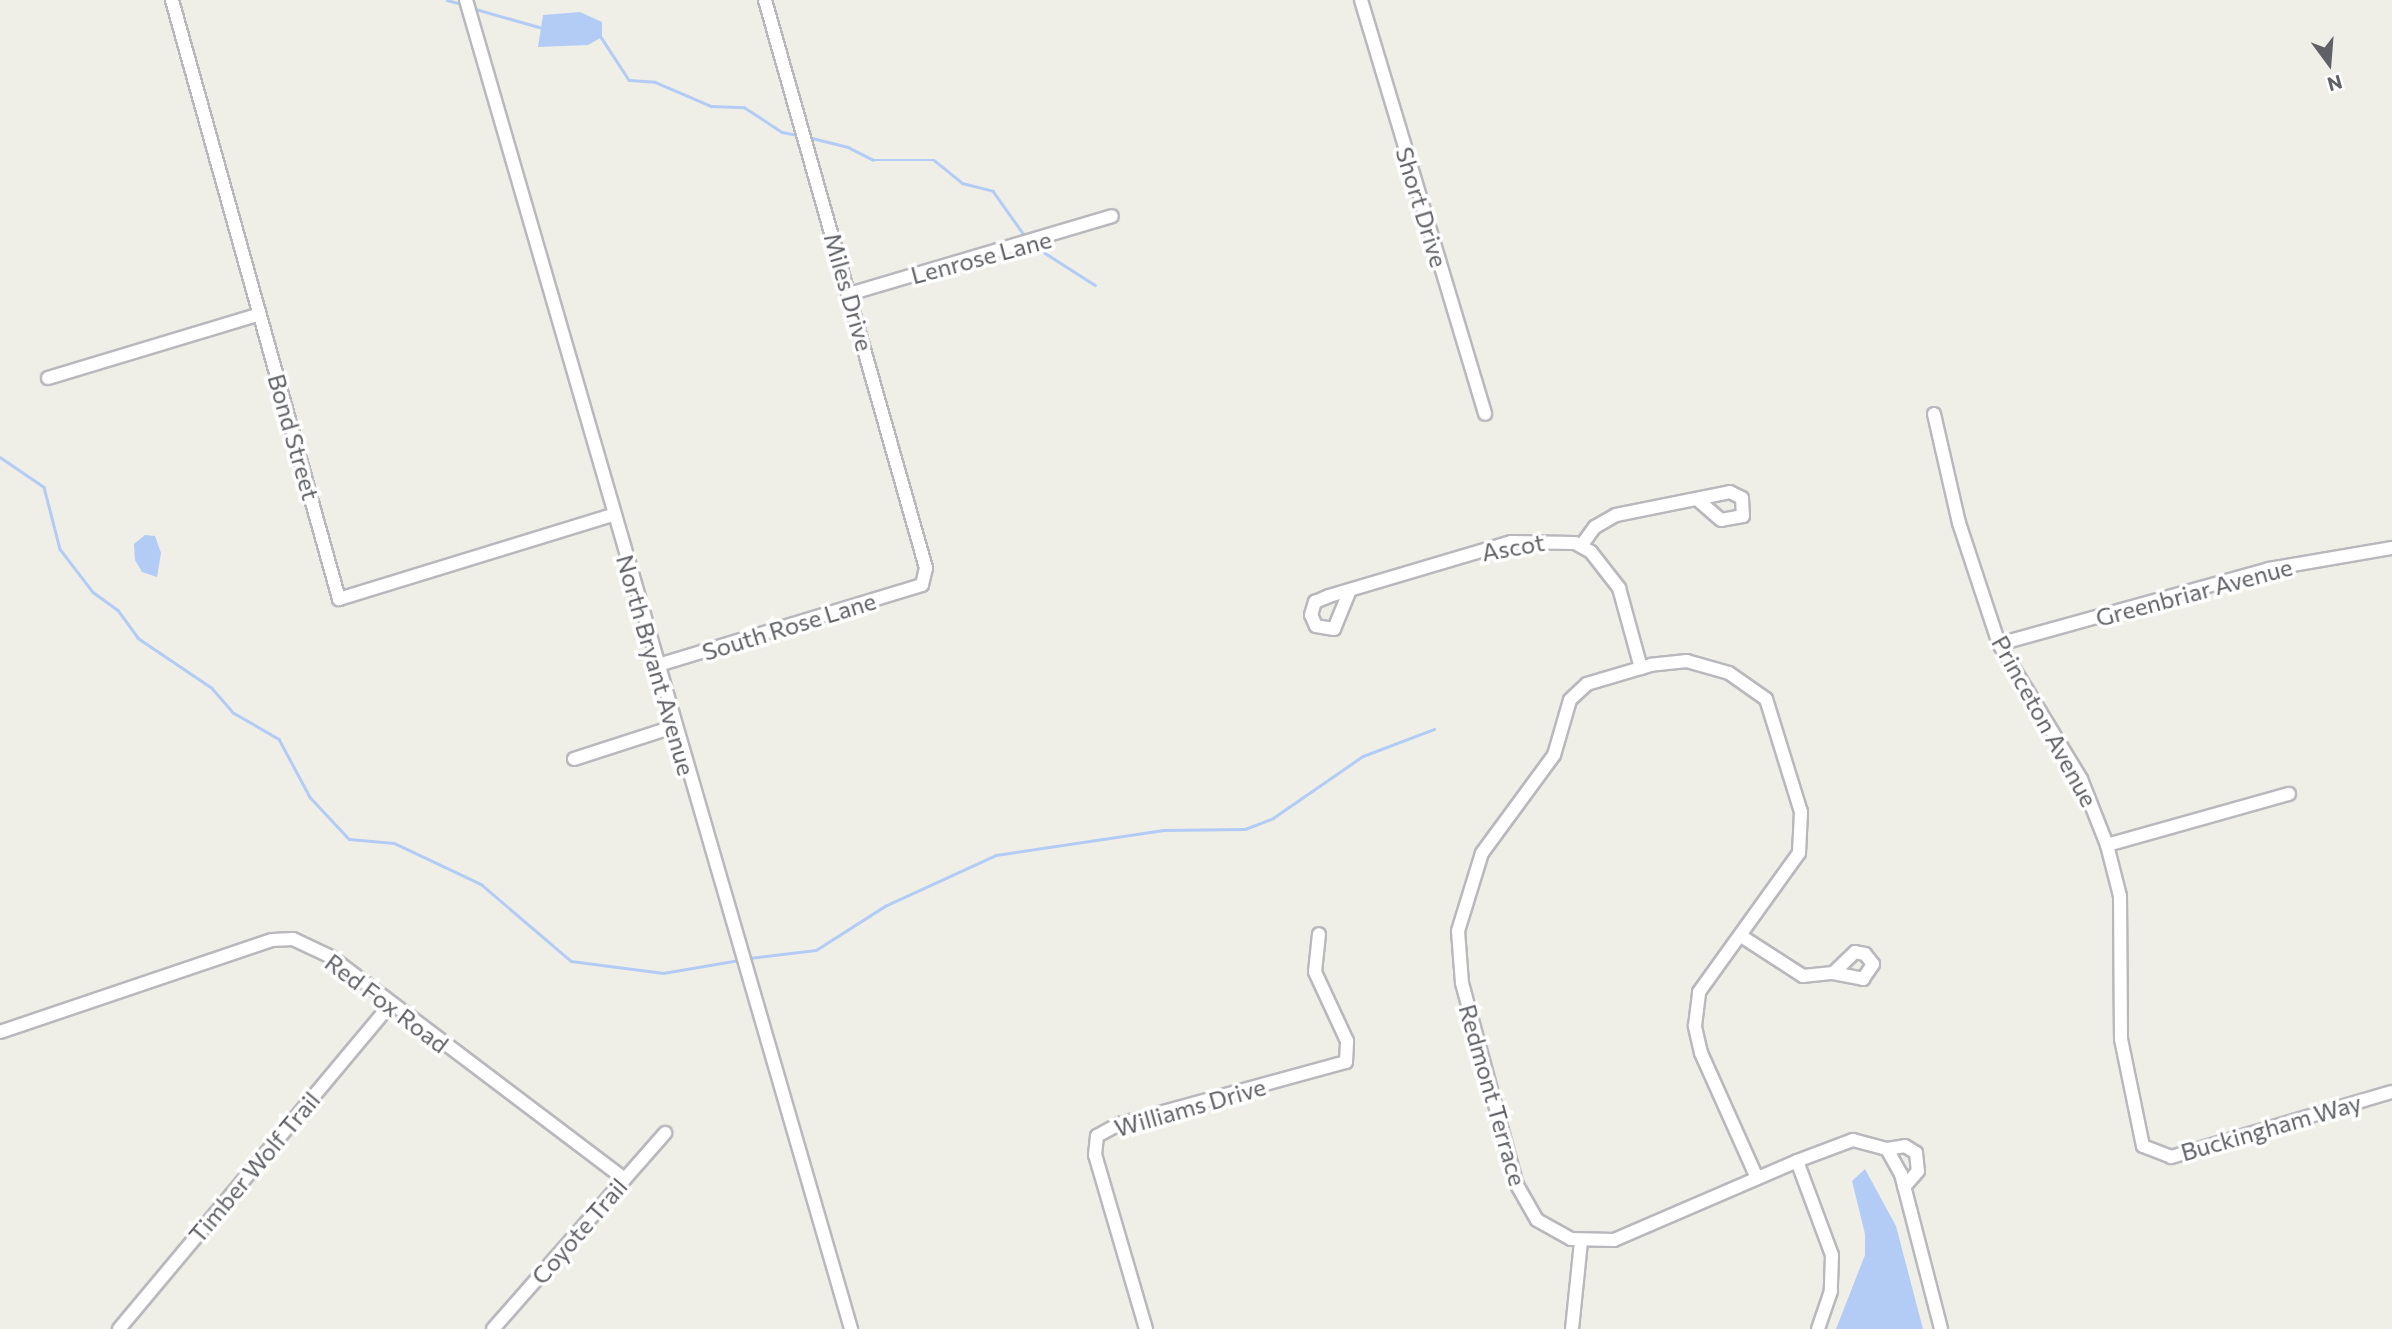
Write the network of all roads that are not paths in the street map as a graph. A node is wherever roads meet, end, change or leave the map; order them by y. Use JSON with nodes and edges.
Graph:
{"nodes":[{"id":1,"x":172,"y":0,"type":"edge"},
{"id":2,"x":466,"y":0,"type":"edge"},
{"id":3,"x":765,"y":0,"type":"edge"},
{"id":4,"x":1361,"y":0,"type":"edge"},
{"id":5,"x":1112,"y":216,"type":"dead end"},
{"id":6,"x":849,"y":294,"type":"junction"},
{"id":7,"x":260,"y":314,"type":"junction"},
{"id":8,"x":48,"y":378,"type":"dead end"},
{"id":9,"x":1485,"y":414,"type":"dead end"},
{"id":10,"x":1934,"y":414,"type":"dead end"},
{"id":11,"x":1697,"y":499,"type":"dead end"},
{"id":12,"x":612,"y":515,"type":"junction"},
{"id":13,"x":1581,"y":547,"type":"junction"},
{"id":14,"x":2392,"y":548,"type":"edge"},
{"id":15,"x":922,"y":585,"type":"joint"},
{"id":16,"x":1350,"y":590,"type":"dead end"},
{"id":17,"x":1999,"y":644,"type":"junction"},
{"id":18,"x":655,"y":666,"type":"junction"},
{"id":19,"x":1641,"y":668,"type":"junction"},
{"id":20,"x":673,"y":727,"type":"junction"},
{"id":21,"x":574,"y":759,"type":"dead end"},
{"id":22,"x":2289,"y":794,"type":"dead end"},
{"id":23,"x":2107,"y":845,"type":"junction"},
{"id":24,"x":1319,"y":934,"type":"dead end"},
{"id":25,"x":1741,"y":936,"type":"junction"},
{"id":26,"x":1833,"y":973,"type":"dead end"},
{"id":27,"x":390,"y":1005,"type":"junction"},
{"id":28,"x":0,"y":1032,"type":"edge"},
{"id":29,"x":2392,"y":1092,"type":"edge"},
{"id":30,"x":665,"y":1133,"type":"dead end"},
{"id":31,"x":1887,"y":1149,"type":"junction"},
{"id":32,"x":2150,"y":1153,"type":"joint"},
{"id":33,"x":1797,"y":1161,"type":"junction"},
{"id":34,"x":1757,"y":1178,"type":"junction"},
{"id":35,"x":625,"y":1179,"type":"junction"},
{"id":36,"x":1904,"y":1187,"type":"junction"},
{"id":37,"x":1581,"y":1242,"type":"junction"},
{"id":38,"x":119,"y":1329,"type":"edge"},
{"id":39,"x":493,"y":1329,"type":"edge"},
{"id":40,"x":851,"y":1329,"type":"edge"},
{"id":41,"x":1146,"y":1329,"type":"edge"},
{"id":42,"x":1572,"y":1329,"type":"edge"},
{"id":43,"x":1818,"y":1329,"type":"edge"},
{"id":44,"x":1941,"y":1329,"type":"edge"}],
"edges":[{"from":1,"to":7,"type":"street","name":"Bond Street"},
{"from":2,"to":12,"type":"street","name":"North Bryant Avenue"},
{"from":3,"to":6,"type":"street","name":"Miles Drive"},
{"from":4,"to":9,"type":"street","name":"Short Drive"},
{"from":5,"to":6,"type":"street","name":"Lenrose Lane"},
{"from":6,"to":15,"type":"street","name":"Miles Drive"},
{"from":7,"to":8,"type":"street"},
{"from":7,"to":12,"type":"street","name":"Bond Street"},
{"from":10,"to":17,"type":"street","name":"Princeton Avenue"},
{"from":11,"to":13,"type":"street"},
{"from":12,"to":18,"type":"street","name":"North Bryant Avenue"},
{"from":13,"to":16,"type":"street","name":"Ascot"},
{"from":13,"to":19,"type":"street","name":"Ascot"},
{"from":14,"to":17,"type":"street","name":"Greenbriar Avenue"},
{"from":15,"to":18,"type":"street","name":"South Rose Lane"},
{"from":17,"to":23,"type":"street","name":"Princeton Avenue"},
{"from":18,"to":20,"type":"street","name":"North Bryant Avenue"},
{"from":19,"to":25,"type":"street","name":"Redmont Terrace"},
{"from":19,"to":37,"type":"street","name":"Redmont Terrace"},
{"from":20,"to":21,"type":"street"},
{"from":20,"to":40,"type":"street","name":"North Bryant Avenue"},
{"from":22,"to":23,"type":"street"},
{"from":23,"to":32,"type":"street","name":"Princeton Avenue"},
{"from":24,"to":41,"type":"street","name":"Williams Drive"},
{"from":25,"to":26,"type":"street"},
{"from":25,"to":34,"type":"street","name":"Redmont Terrace"},
{"from":27,"to":28,"type":"street","name":"Red Fox Road"},
{"from":27,"to":35,"type":"street","name":"Red Fox Road"},
{"from":27,"to":38,"type":"street","name":"Timber Wolf Trail"},
{"from":29,"to":32,"type":"street","name":"Buckingham Way"},
{"from":30,"to":35,"type":"street","name":"Coyote Trail"},
{"from":31,"to":33,"type":"street","name":"Redmont Terrace"},
{"from":31,"to":36,"type":"street"},
{"from":31,"to":36,"type":"street","name":"Redmont Terrace"},
{"from":33,"to":34,"type":"street","name":"Redmont Terrace"},
{"from":33,"to":43,"type":"street"},
{"from":34,"to":37,"type":"street","name":"Redmont Terrace"},
{"from":35,"to":39,"type":"street","name":"Coyote Trail"},
{"from":36,"to":44,"type":"street"},
{"from":37,"to":42,"type":"street"}]}
